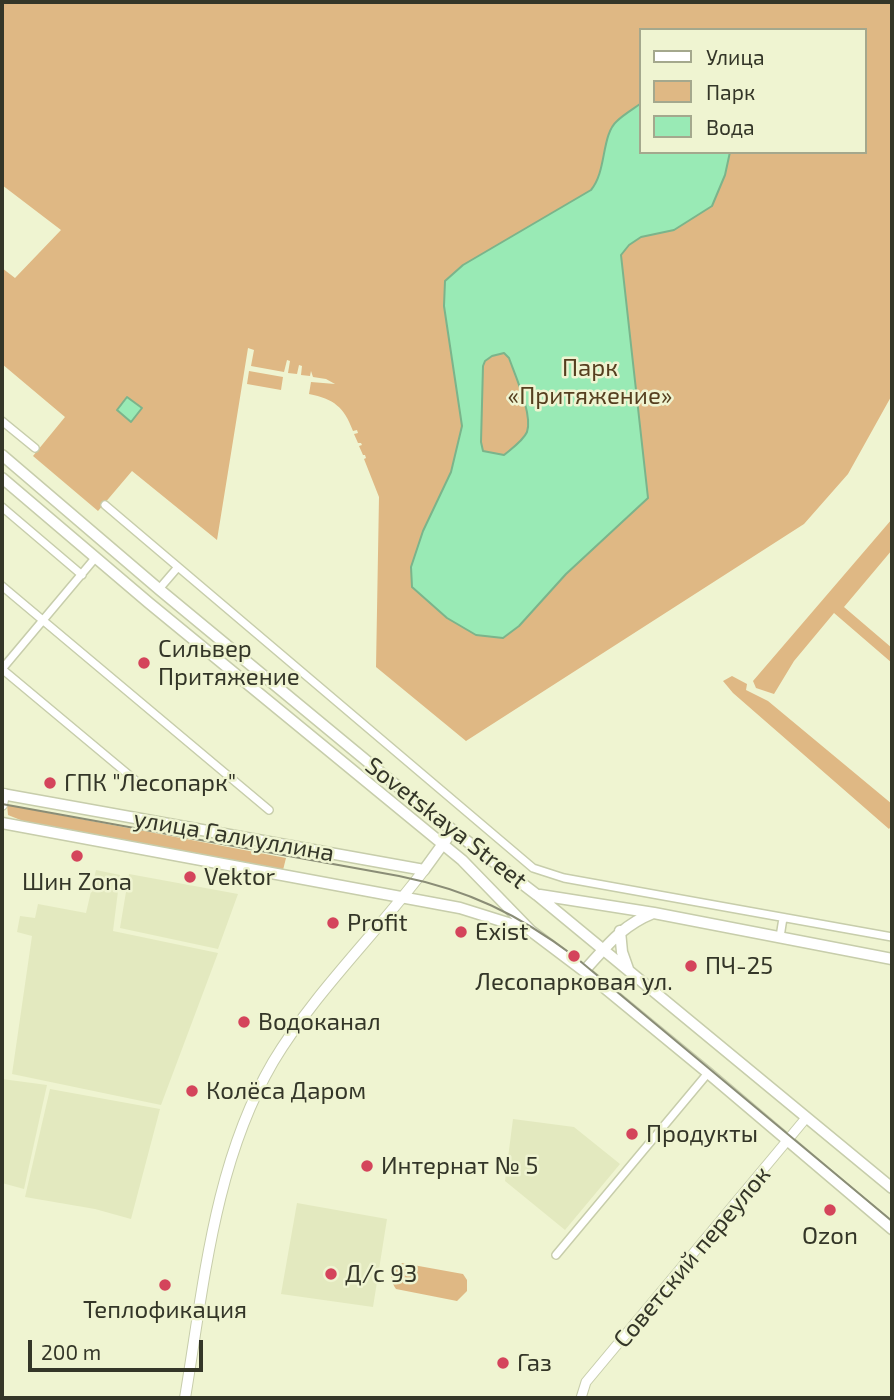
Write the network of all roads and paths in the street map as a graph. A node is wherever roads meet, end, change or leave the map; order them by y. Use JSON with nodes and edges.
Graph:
{"nodes":[{"id":1,"x":2,"y":421,"type":"edge"},
{"id":2,"x":36,"y":448,"type":"dead end"},
{"id":3,"x":2,"y":455,"type":"edge"},
{"id":4,"x":2,"y":478,"type":"edge"},
{"id":5,"x":106,"y":505,"type":"dead end"},
{"id":6,"x":2,"y":507,"type":"edge"},
{"id":7,"x":96,"y":557,"type":"junction"},
{"id":8,"x":178,"y":567,"type":"junction"},
{"id":9,"x":82,"y":575,"type":"junction"},
{"id":10,"x":2,"y":586,"type":"edge"},
{"id":11,"x":159,"y":589,"type":"junction"},
{"id":12,"x":148,"y":602,"type":"junction"},
{"id":13,"x":43,"y":620,"type":"junction"},
{"id":14,"x":2,"y":669,"type":"edge"},
{"id":15,"x":135,"y":780,"type":"dead end"},
{"id":16,"x":3,"y":798,"type":"edge"},
{"id":17,"x":270,"y":810,"type":"dead end"},
{"id":18,"x":2,"y":823,"type":"edge"},
{"id":19,"x":453,"y":830,"type":"junction"},
{"id":20,"x":442,"y":844,"type":"junction"},
{"id":21,"x":424,"y":870,"type":"junction"},
{"id":22,"x":537,"y":895,"type":"junction"},
{"id":23,"x":404,"y":897,"type":"junction"},
{"id":24,"x":654,"y":913,"type":"junction"},
{"id":25,"x":783,"y":918,"type":"junction"},
{"id":26,"x":531,"y":931,"type":"junction"},
{"id":27,"x":620,"y":932,"type":"junction"},
{"id":28,"x":780,"y":937,"type":"junction"},
{"id":29,"x":892,"y":937,"type":"edge"},
{"id":30,"x":603,"y":950,"type":"junction"},
{"id":31,"x":892,"y":959,"type":"edge"},
{"id":32,"x":584,"y":971,"type":"junction"},
{"id":33,"x":629,"y":972,"type":"junction"},
{"id":34,"x":708,"y":1073,"type":"junction"},
{"id":35,"x":806,"y":1118,"type":"junction"},
{"id":36,"x":788,"y":1142,"type":"junction"},
{"id":37,"x":892,"y":1188,"type":"edge"},
{"id":38,"x":892,"y":1229,"type":"edge"},
{"id":39,"x":556,"y":1255,"type":"dead end"},
{"id":40,"x":185,"y":1398,"type":"edge"},
{"id":41,"x":581,"y":1398,"type":"edge"}],
"edges":[{"from":1,"to":2,"type":"street"},
{"from":3,"to":11,"type":"main road","name":"Sovetskaya Street"},
{"from":4,"to":7,"type":"main road","name":"Sovetskaya Street"},
{"from":5,"to":8,"type":"street"},
{"from":6,"to":9,"type":"street"},
{"from":7,"to":9,"type":"street"},
{"from":7,"to":12,"type":"main road","name":"Sovetskaya Street"},
{"from":8,"to":11,"type":"street"},
{"from":8,"to":25,"type":"street"},
{"from":9,"to":13,"type":"street"},
{"from":10,"to":13,"type":"street"},
{"from":11,"to":12,"type":"main road"},
{"from":11,"to":19,"type":"main road","name":"Sovetskaya Street"},
{"from":12,"to":20,"type":"main road","name":"Sovetskaya Street"},
{"from":13,"to":14,"type":"street"},
{"from":13,"to":17,"type":"street"},
{"from":14,"to":15,"type":"street"},
{"from":16,"to":21,"type":"main road","name":"улица Галиуллина"},
{"from":18,"to":23,"type":"main road","name":"улица Галиуллина"},
{"from":19,"to":20,"type":"main road"},
{"from":19,"to":22,"type":"main road","name":"Sovetskaya Street"},
{"from":20,"to":21,"type":"main road"},
{"from":20,"to":26,"type":"main road","name":"Sovetskaya Street"},
{"from":21,"to":23,"type":"main road"},
{"from":22,"to":24,"type":"main road"},
{"from":22,"to":30,"type":"main road","name":"Sovetskaya Street"},
{"from":23,"to":26,"type":"main road","name":"Sovetskaya Street"},
{"from":23,"to":40,"type":"main road"},
{"from":24,"to":27,"type":"main road"},
{"from":24,"to":28,"type":"main road"},
{"from":25,"to":28,"type":"street"},
{"from":25,"to":29,"type":"street"},
{"from":26,"to":32,"type":"main road","name":"Sovetskaya Street"},
{"from":27,"to":30,"type":"main road"},
{"from":27,"to":33,"type":"main road"},
{"from":28,"to":31,"type":"main road"},
{"from":30,"to":32,"type":"main road"},
{"from":30,"to":33,"type":"main road","name":"Sovetskaya Street"},
{"from":32,"to":34,"type":"main road","name":"Sovetskaya Street"},
{"from":33,"to":35,"type":"main road","name":"Sovetskaya Street"},
{"from":34,"to":36,"type":"main road","name":"Sovetskaya Street"},
{"from":34,"to":39,"type":"street"},
{"from":35,"to":36,"type":"street","name":"Советский переулок"},
{"from":35,"to":37,"type":"main road","name":"Sovetskaya Street"},
{"from":36,"to":38,"type":"main road","name":"Sovetskaya Street"},
{"from":36,"to":41,"type":"street","name":"Советский переулок"}]}
